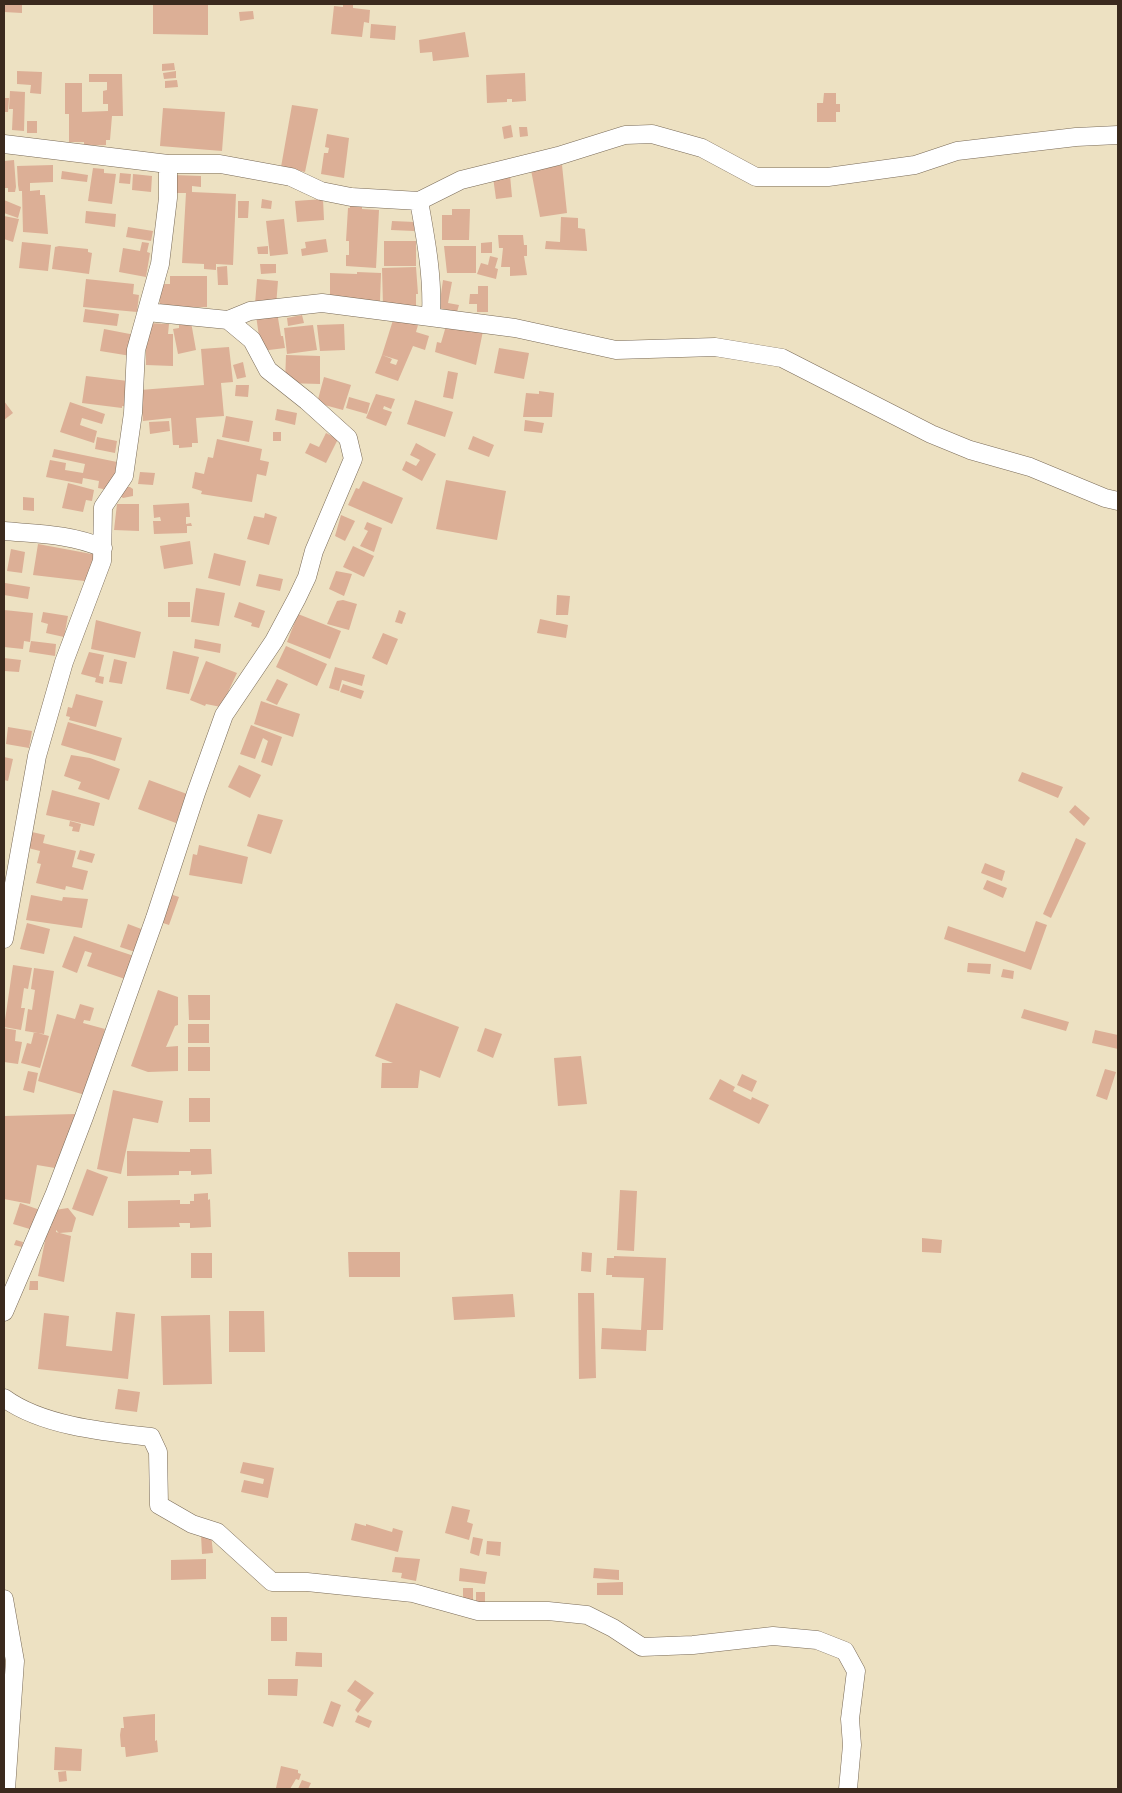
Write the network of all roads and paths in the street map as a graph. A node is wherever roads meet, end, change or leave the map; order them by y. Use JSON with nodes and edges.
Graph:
{"nodes":[{"id":1,"x":1118,"y":135,"type":"edge"},
{"id":2,"x":4,"y":144,"type":"edge"},
{"id":3,"x":168,"y":164,"type":"junction"},
{"id":4,"x":419,"y":201,"type":"junction"},
{"id":5,"x":147,"y":312,"type":"junction"},
{"id":6,"x":431,"y":316,"type":"junction"},
{"id":7,"x":228,"y":320,"type":"junction"},
{"id":8,"x":1118,"y":500,"type":"edge"},
{"id":9,"x":4,"y":531,"type":"edge"},
{"id":10,"x":103,"y":548,"type":"junction"},
{"id":11,"x":4,"y":939,"type":"edge"},
{"id":12,"x":4,"y":1309,"type":"edge"},
{"id":13,"x":4,"y":1398,"type":"edge"},
{"id":14,"x":4,"y":1599,"type":"edge"},
{"id":15,"x":6,"y":1789,"type":"edge"},
{"id":16,"x":848,"y":1789,"type":"edge"}],
"edges":[{"from":1,"to":4,"type":"street"},
{"from":2,"to":3,"type":"street"},
{"from":3,"to":4,"type":"street"},
{"from":3,"to":5,"type":"street"},
{"from":4,"to":6,"type":"street"},
{"from":5,"to":7,"type":"street"},
{"from":5,"to":10,"type":"street"},
{"from":6,"to":7,"type":"street"},
{"from":6,"to":8,"type":"street"},
{"from":7,"to":12,"type":"street"},
{"from":9,"to":10,"type":"street"},
{"from":10,"to":11,"type":"street"},
{"from":13,"to":16,"type":"street"},
{"from":14,"to":15,"type":"street"}]}
